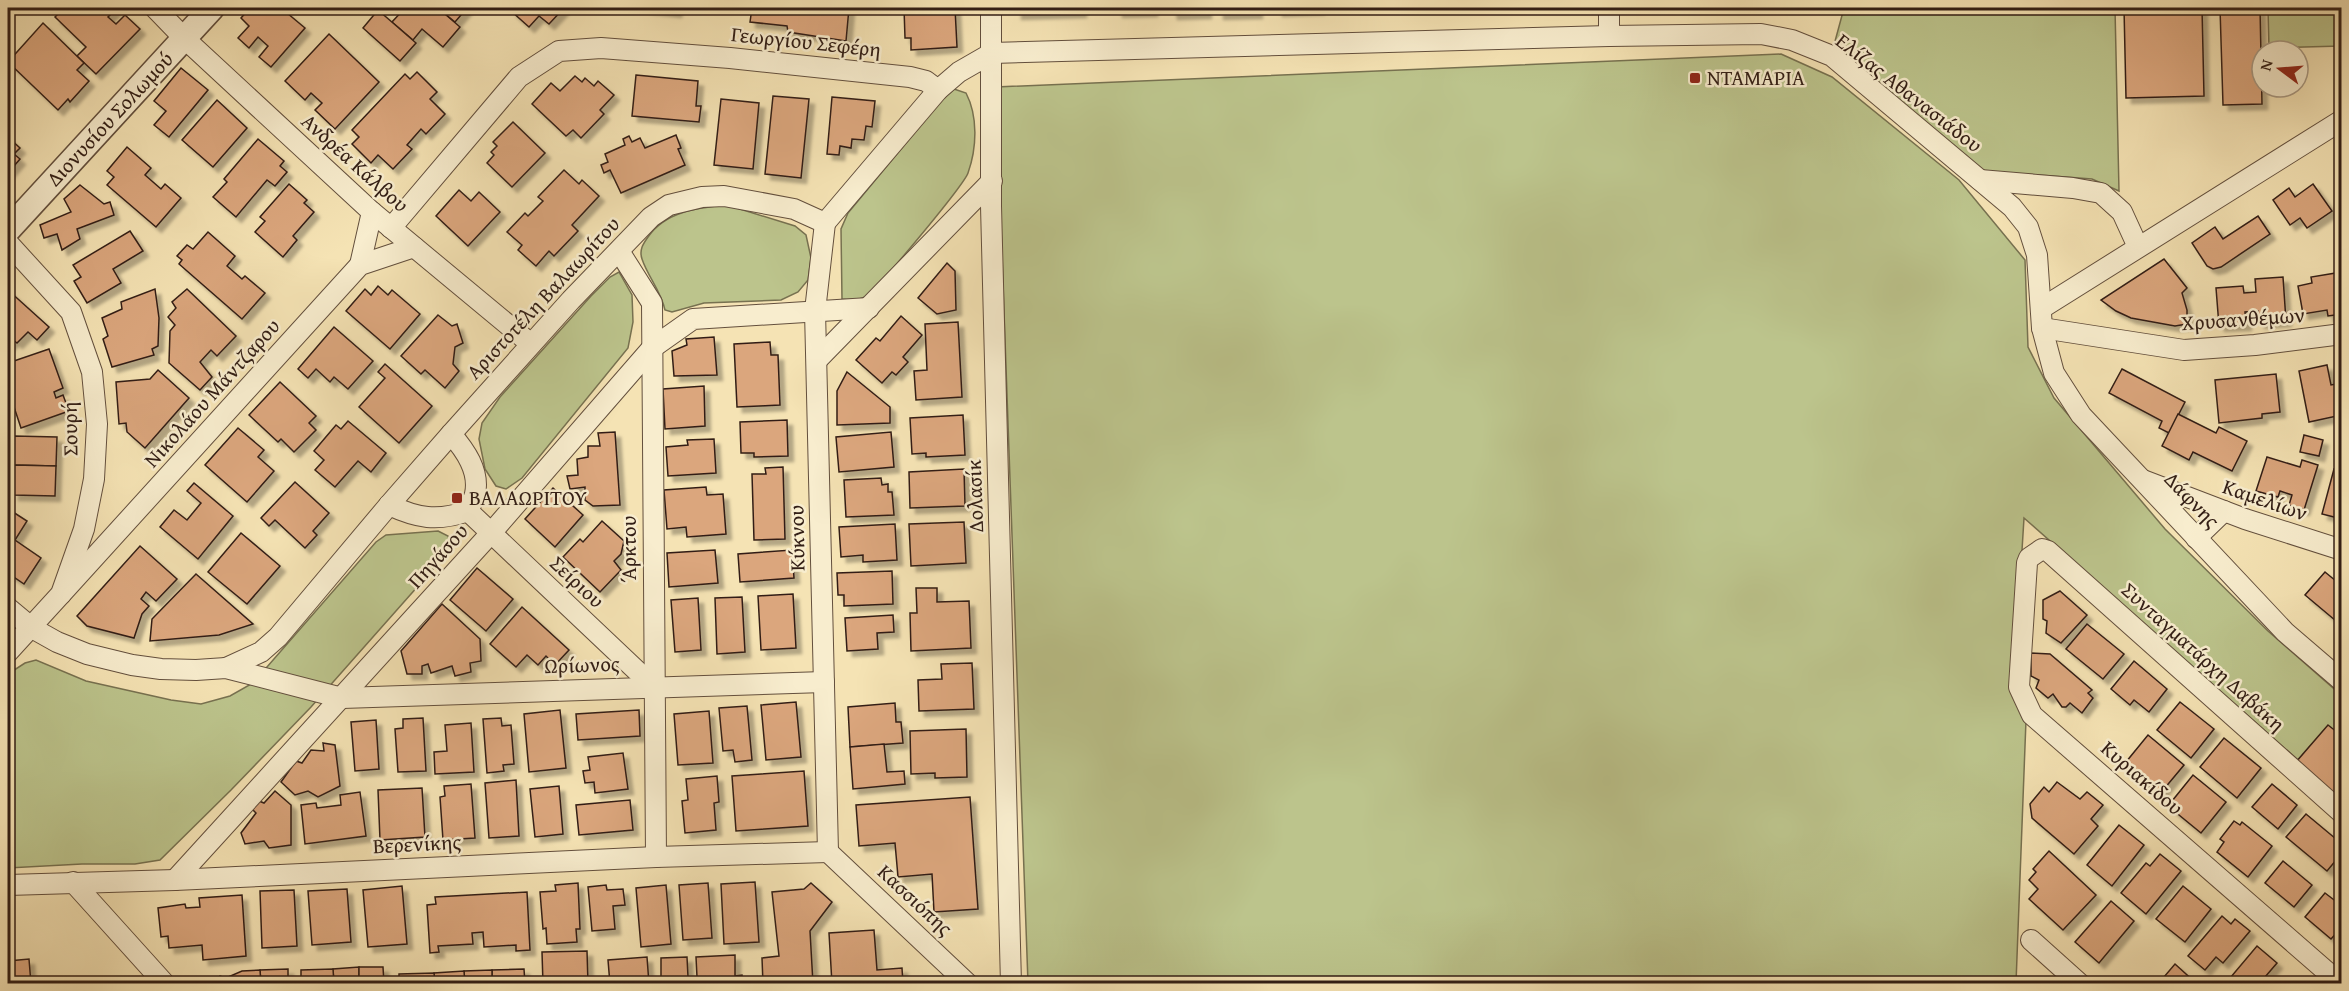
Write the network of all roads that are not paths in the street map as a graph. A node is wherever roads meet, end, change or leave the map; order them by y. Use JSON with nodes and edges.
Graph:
{"nodes":[{"id":1,"x":155,"y":8,"type":"edge"},
{"id":2,"x":212,"y":8,"type":"edge"},
{"id":3,"x":991,"y":8,"type":"edge"},
{"id":4,"x":1609,"y":8,"type":"edge"},
{"id":5,"x":1609,"y":36,"type":"junction"},
{"id":6,"x":184,"y":38,"type":"junction"},
{"id":7,"x":992,"y":53,"type":"junction"},
{"id":8,"x":938,"y":90,"type":"junction"},
{"id":9,"x":2342,"y":120,"type":"edge"},
{"id":10,"x":1980,"y":180,"type":"junction"},
{"id":11,"x":992,"y":181,"type":"junction"},
{"id":12,"x":372,"y":212,"type":"junction"},
{"id":13,"x":825,"y":223,"type":"junction"},
{"id":14,"x":391,"y":228,"type":"junction"},
{"id":15,"x":8,"y":230,"type":"edge"},
{"id":16,"x":8,"y":243,"type":"edge"},
{"id":17,"x":2138,"y":247,"type":"junction"},
{"id":18,"x":414,"y":248,"type":"junction"},
{"id":19,"x":619,"y":251,"type":"junction"},
{"id":20,"x":360,"y":265,"type":"junction"},
{"id":21,"x":869,"y":308,"type":"junction"},
{"id":22,"x":2042,"y":308,"type":"junction"},
{"id":23,"x":815,"y":311,"type":"junction"},
{"id":24,"x":2042,"y":328,"type":"junction"},
{"id":25,"x":2342,"y":334,"type":"edge"},
{"id":26,"x":531,"y":344,"type":"junction"},
{"id":27,"x":652,"y":348,"type":"junction"},
{"id":28,"x":818,"y":359,"type":"junction"},
{"id":29,"x":451,"y":434,"type":"junction"},
{"id":30,"x":2139,"y":479,"type":"junction"},
{"id":31,"x":388,"y":505,"type":"junction"},
{"id":32,"x":468,"y":511,"type":"junction"},
{"id":33,"x":2224,"y":511,"type":"junction"},
{"id":34,"x":491,"y":533,"type":"junction"},
{"id":35,"x":2196,"y":538,"type":"junction"},
{"id":36,"x":2342,"y":550,"type":"edge"},
{"id":37,"x":2029,"y":558,"type":"joint"},
{"id":38,"x":61,"y":594,"type":"junction"},
{"id":39,"x":8,"y":608,"type":"edge"},
{"id":40,"x":32,"y":628,"type":"junction"},
{"id":41,"x":8,"y":652,"type":"edge"},
{"id":42,"x":226,"y":668,"type":"junction"},
{"id":43,"x":2342,"y":681,"type":"edge"},
{"id":44,"x":824,"y":682,"type":"junction"},
{"id":45,"x":654,"y":687,"type":"junction"},
{"id":46,"x":342,"y":698,"type":"junction"},
{"id":47,"x":2342,"y":813,"type":"edge"},
{"id":48,"x":828,"y":852,"type":"junction"},
{"id":49,"x":656,"y":856,"type":"junction"},
{"id":50,"x":175,"y":880,"type":"junction"},
{"id":51,"x":74,"y":882,"type":"junction"},
{"id":52,"x":8,"y":885,"type":"edge"},
{"id":53,"x":2031,"y":940,"type":"dead end"},
{"id":54,"x":165,"y":984,"type":"edge"},
{"id":55,"x":968,"y":984,"type":"edge"},
{"id":56,"x":1011,"y":984,"type":"edge"},
{"id":57,"x":2079,"y":984,"type":"edge"},
{"id":58,"x":2341,"y":984,"type":"edge"}],
"edges":[{"from":1,"to":6,"type":"street","name":"Ανδρέα Κάλβου"},
{"from":2,"to":6,"type":"street","name":"Διονυσίου Σολωμού"},
{"from":3,"to":7,"type":"street","name":"Δολασίκ"},
{"from":4,"to":5,"type":"street"},
{"from":5,"to":7,"type":"street","name":"Ελίζας Αθανασιάδου"},
{"from":5,"to":10,"type":"street","name":"Ελίζας Αθανασιάδου"},
{"from":6,"to":12,"type":"street","name":"Ανδρέα Κάλβου"},
{"from":6,"to":15,"type":"street","name":"Διονυσίου Σολωμού"},
{"from":7,"to":8,"type":"street"},
{"from":7,"to":11,"type":"street","name":"Δολασίκ"},
{"from":8,"to":13,"type":"street"},
{"from":8,"to":14,"type":"street","name":"Γεωργίου Σεφέρη"},
{"from":9,"to":17,"type":"street"},
{"from":10,"to":17,"type":"street"},
{"from":10,"to":22,"type":"street","name":"Ελίζας Αθανασιάδου"},
{"from":11,"to":21,"type":"street"},
{"from":11,"to":56,"type":"street","name":"Δολασίκ"},
{"from":12,"to":14,"type":"street","name":"Ανδρέα Κάλβου"},
{"from":12,"to":20,"type":"street"},
{"from":13,"to":19,"type":"street","name":"Αριστοτέλη Βαλαωρίτου"},
{"from":13,"to":23,"type":"street","name":"Κύκνου"},
{"from":14,"to":18,"type":"street","name":"Ανδρέα Κάλβου"},
{"from":16,"to":38,"type":"street","name":"Σουρή"},
{"from":17,"to":22,"type":"street"},
{"from":18,"to":20,"type":"street"},
{"from":18,"to":26,"type":"street","name":"Ανδρέα Κάλβου"},
{"from":19,"to":26,"type":"street","name":"Αριστοτέλη Βαλαωρίτου"},
{"from":19,"to":27,"type":"street","name":"Άρκτου"},
{"from":20,"to":38,"type":"street","name":"Νικολάου Μάντζαρου"},
{"from":21,"to":23,"type":"street","name":"Πηγάσου"},
{"from":21,"to":28,"type":"street"},
{"from":22,"to":24,"type":"street","name":"Ελίζας Αθανασιάδου"},
{"from":23,"to":27,"type":"street","name":"Πηγάσου"},
{"from":23,"to":28,"type":"street","name":"Κύκνου"},
{"from":24,"to":25,"type":"street","name":"Χρυσανθέμων"},
{"from":24,"to":30,"type":"street","name":"Δάφνης"},
{"from":26,"to":29,"type":"street","name":"Αριστοτέλη Βαλαωρίτου"},
{"from":27,"to":34,"type":"street","name":"Πηγάσου"},
{"from":27,"to":45,"type":"street","name":"Άρκτου"},
{"from":28,"to":44,"type":"street","name":"Κύκνου"},
{"from":29,"to":31,"type":"street","name":"Αριστοτέλη Βαλαωρίτου"},
{"from":29,"to":32,"type":"street"},
{"from":30,"to":33,"type":"street","name":"Καμελίων"},
{"from":30,"to":35,"type":"street","name":"Δάφνης"},
{"from":31,"to":32,"type":"street"},
{"from":31,"to":42,"type":"street","name":"Αριστοτέλη Βαλαωρίτου"},
{"from":32,"to":34,"type":"street","name":"Σείριου"},
{"from":33,"to":35,"type":"street"},
{"from":33,"to":36,"type":"street","name":"Καμελίων"},
{"from":34,"to":45,"type":"street","name":"Σείριου"},
{"from":34,"to":46,"type":"street","name":"Πηγάσου"},
{"from":35,"to":43,"type":"street","name":"Δάφνης"},
{"from":37,"to":47,"type":"street","name":"Συνταγματάρχη Δαβάκη"},
{"from":37,"to":58,"type":"street","name":"Κυριακίδου"},
{"from":38,"to":40,"type":"street","name":"Σουρή"},
{"from":39,"to":40,"type":"street"},
{"from":40,"to":41,"type":"street","name":"Σουρή"},
{"from":40,"to":42,"type":"street"},
{"from":42,"to":46,"type":"street","name":"Ωρίωνος"},
{"from":44,"to":45,"type":"street","name":"Ωρίωνος"},
{"from":44,"to":48,"type":"street","name":"Κύκνου"},
{"from":45,"to":46,"type":"street","name":"Ωρίωνος"},
{"from":45,"to":49,"type":"street","name":"Άρκτου"},
{"from":46,"to":50,"type":"street","name":"Πηγάσου"},
{"from":48,"to":49,"type":"street","name":"Βερενίκης"},
{"from":48,"to":55,"type":"street","name":"Κασσιόπης"},
{"from":49,"to":50,"type":"street","name":"Βερενίκης"},
{"from":50,"to":51,"type":"street","name":"Βερενίκης"},
{"from":51,"to":52,"type":"street","name":"Βερενίκης"},
{"from":51,"to":54,"type":"street"},
{"from":53,"to":57,"type":"street"}]}
